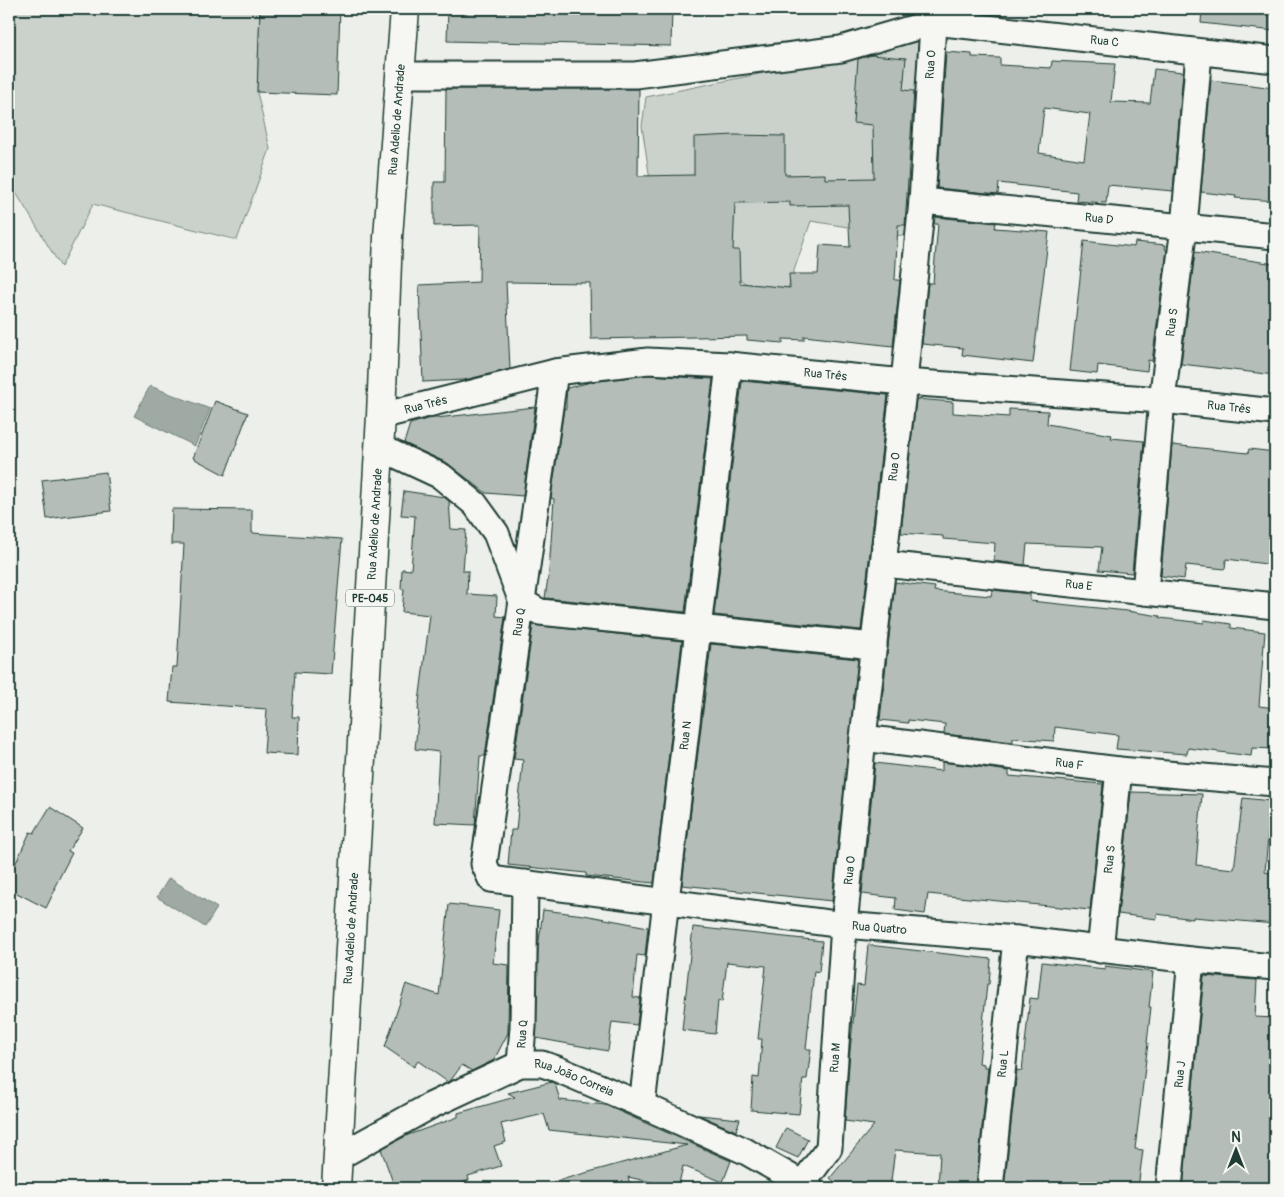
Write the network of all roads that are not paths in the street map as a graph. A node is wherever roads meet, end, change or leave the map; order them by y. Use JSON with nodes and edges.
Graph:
{"nodes":[{"id":1,"x":405,"y":9,"type":"edge"},
{"id":2,"x":934,"y":16,"type":"edge"},
{"id":3,"x":1199,"y":53,"type":"junction"},
{"id":4,"x":1275,"y":60,"type":"edge"},
{"id":5,"x":400,"y":75,"type":"junction"},
{"id":6,"x":922,"y":200,"type":"junction"},
{"id":7,"x":1184,"y":227,"type":"junction"},
{"id":8,"x":1275,"y":236,"type":"edge"},
{"id":9,"x":729,"y":365,"type":"junction"},
{"id":10,"x":555,"y":372,"type":"junction"},
{"id":11,"x":904,"y":382,"type":"junction"},
{"id":12,"x":1162,"y":400,"type":"junction"},
{"id":13,"x":1275,"y":412,"type":"edge"},
{"id":14,"x":381,"y":416,"type":"junction"},
{"id":15,"x":379,"y":448,"type":"junction"},
{"id":16,"x":884,"y":564,"type":"junction"},
{"id":17,"x":1145,"y":592,"type":"junction"},
{"id":18,"x":522,"y":602,"type":"junction"},
{"id":19,"x":1275,"y":606,"type":"edge"},
{"id":20,"x":698,"y":627,"type":"junction"},
{"id":21,"x":874,"y":646,"type":"junction"},
{"id":22,"x":863,"y":738,"type":"junction"},
{"id":23,"x":1119,"y":770,"type":"junction"},
{"id":24,"x":1275,"y":782,"type":"edge"},
{"id":25,"x":487,"y":872,"type":"joint"},
{"id":26,"x":525,"y":883,"type":"junction"},
{"id":27,"x":666,"y":901,"type":"junction"},
{"id":28,"x":844,"y":925,"type":"junction"},
{"id":29,"x":1016,"y":939,"type":"junction"},
{"id":30,"x":1100,"y":950,"type":"junction"},
{"id":31,"x":1191,"y":960,"type":"junction"},
{"id":32,"x":1275,"y":967,"type":"edge"},
{"id":33,"x":520,"y":1064,"type":"junction"},
{"id":34,"x":642,"y":1105,"type":"junction"},
{"id":35,"x":338,"y":1157,"type":"junction"},
{"id":36,"x":806,"y":1186,"type":"edge"},
{"id":37,"x":336,"y":1188,"type":"edge"},
{"id":38,"x":990,"y":1188,"type":"edge"},
{"id":39,"x":1168,"y":1188,"type":"edge"}],
"edges":[{"from":1,"to":5,"type":"main road","name":"Rua Adelio de Andrade","number":"PE-045"},
{"from":2,"to":3,"type":"street","name":"Rua C"},
{"from":2,"to":5,"type":"street"},
{"from":2,"to":6,"type":"street","name":"Rua O"},
{"from":3,"to":4,"type":"street","name":"Rua C"},
{"from":3,"to":7,"type":"street","name":"Rua S"},
{"from":5,"to":14,"type":"main road","name":"Rua Adelio de Andrade","number":"PE-045"},
{"from":6,"to":7,"type":"street","name":"Rua D"},
{"from":6,"to":11,"type":"street","name":"Rua O"},
{"from":7,"to":8,"type":"street","name":"Rua D"},
{"from":7,"to":12,"type":"street","name":"Rua S"},
{"from":9,"to":10,"type":"street","name":"Rua Três"},
{"from":9,"to":11,"type":"street","name":"Rua Três"},
{"from":9,"to":20,"type":"street","name":"Rua N"},
{"from":10,"to":14,"type":"street","name":"Rua Três"},
{"from":10,"to":18,"type":"street","name":"Rua Q"},
{"from":11,"to":12,"type":"street","name":"Rua Três"},
{"from":11,"to":16,"type":"street","name":"Rua O"},
{"from":12,"to":13,"type":"street","name":"Rua Três"},
{"from":12,"to":17,"type":"street","name":"Rua S"},
{"from":14,"to":15,"type":"main road","name":"Rua Adelio de Andrade","number":"PE-045"},
{"from":15,"to":18,"type":"street"},
{"from":15,"to":35,"type":"main road","name":"Rua Adelio de Andrade","number":"PE-045"},
{"from":16,"to":17,"type":"street","name":"Rua E"},
{"from":16,"to":21,"type":"street","name":"Rua O"},
{"from":17,"to":19,"type":"street","name":"Rua E"},
{"from":18,"to":20,"type":"street"},
{"from":18,"to":25,"type":"street","name":"Rua Q"},
{"from":20,"to":21,"type":"street"},
{"from":20,"to":27,"type":"street","name":"Rua N"},
{"from":21,"to":22,"type":"street","name":"Rua O"},
{"from":22,"to":23,"type":"street","name":"Rua F"},
{"from":22,"to":28,"type":"street","name":"Rua O"},
{"from":23,"to":24,"type":"street","name":"Rua F"},
{"from":23,"to":30,"type":"street","name":"Rua S"},
{"from":25,"to":26,"type":"street","name":"Rua Quatro"},
{"from":26,"to":27,"type":"street","name":"Rua Quatro"},
{"from":26,"to":33,"type":"street","name":"Rua Q"},
{"from":27,"to":28,"type":"street","name":"Rua Quatro"},
{"from":27,"to":34,"type":"street","name":"Rua N"},
{"from":28,"to":29,"type":"street","name":"Rua Quatro"},
{"from":28,"to":36,"type":"street","name":"Rua M"},
{"from":29,"to":30,"type":"street","name":"Rua Quatro"},
{"from":29,"to":38,"type":"street","name":"Rua L"},
{"from":30,"to":31,"type":"street","name":"Rua Quatro"},
{"from":31,"to":32,"type":"street","name":"Rua Quatro"},
{"from":31,"to":39,"type":"street","name":"Rua J"},
{"from":33,"to":34,"type":"street","name":"Rua João Correia"},
{"from":33,"to":35,"type":"street","name":"Rua João Correia"},
{"from":34,"to":36,"type":"street","name":"Rua João Correia"},
{"from":35,"to":37,"type":"main road","name":"Rua Adelio de Andrade","number":"PE-045"}]}
